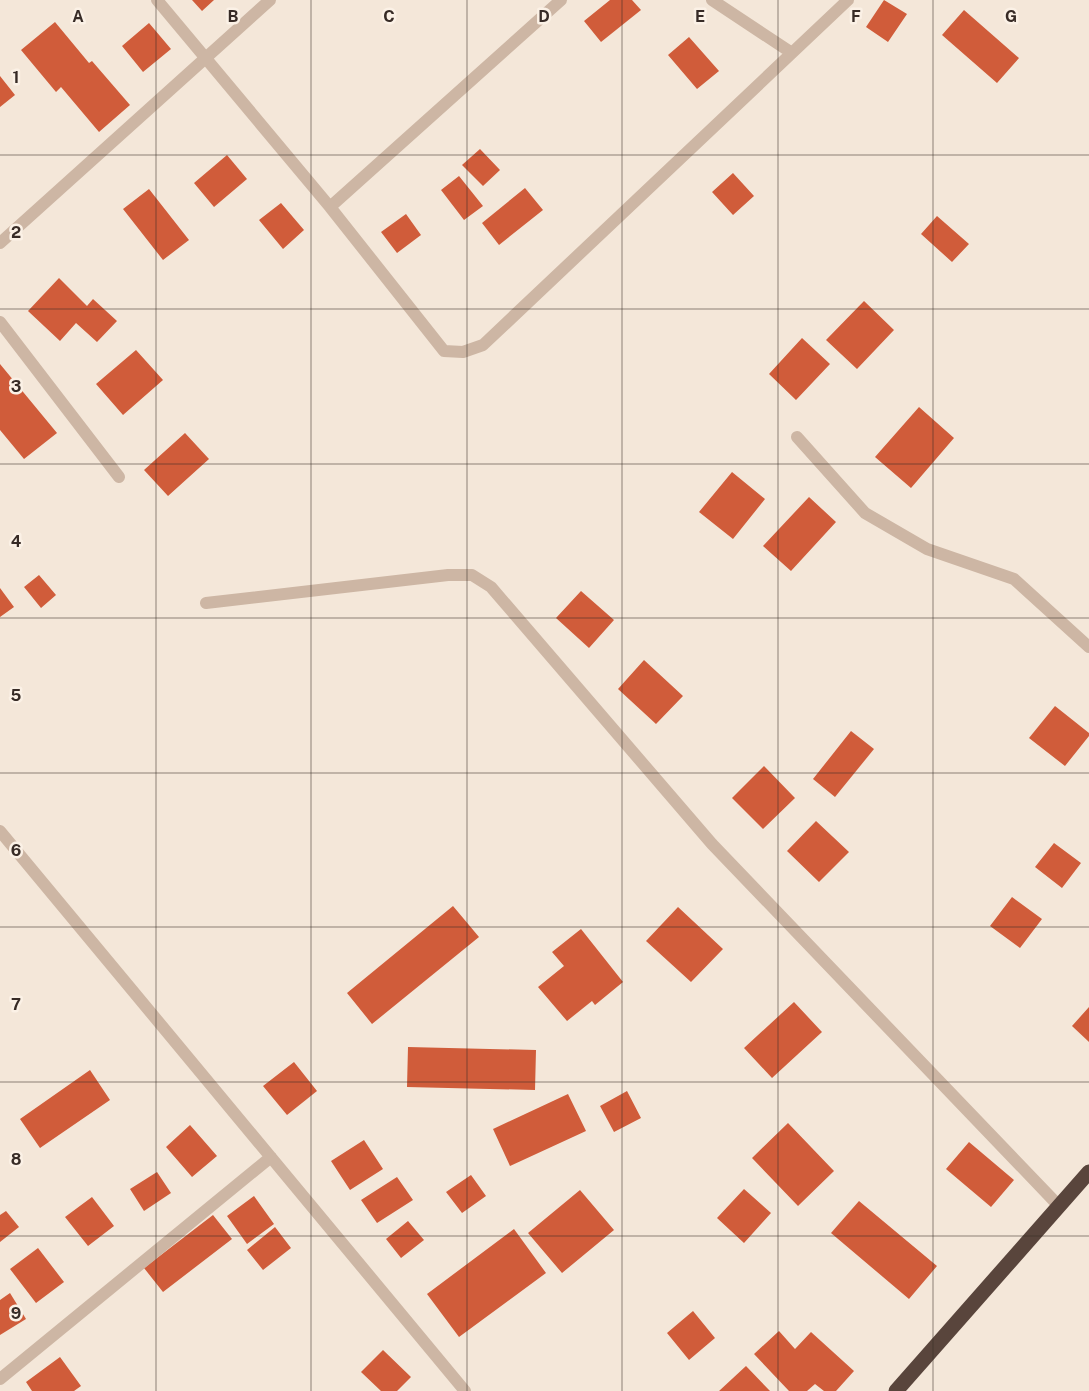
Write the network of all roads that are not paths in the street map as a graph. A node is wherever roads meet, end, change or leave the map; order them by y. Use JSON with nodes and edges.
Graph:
{"nodes":[{"id":1,"x":157,"y":0,"type":"edge"},
{"id":2,"x":270,"y":0,"type":"edge"},
{"id":3,"x":561,"y":0,"type":"edge"},
{"id":4,"x":712,"y":0,"type":"edge"},
{"id":5,"x":848,"y":0,"type":"edge"},
{"id":6,"x":792,"y":53,"type":"junction"},
{"id":7,"x":205,"y":58,"type":"junction"},
{"id":8,"x":330,"y":208,"type":"junction"},
{"id":9,"x":0,"y":243,"type":"edge"},
{"id":10,"x":0,"y":322,"type":"edge"},
{"id":11,"x":797,"y":437,"type":"dead end"},
{"id":12,"x":119,"y":477,"type":"dead end"},
{"id":13,"x":206,"y":603,"type":"dead end"},
{"id":14,"x":1089,"y":647,"type":"edge"},
{"id":15,"x":0,"y":832,"type":"edge"},
{"id":16,"x":271,"y":1157,"type":"junction"},
{"id":17,"x":1089,"y":1172,"type":"edge"},
{"id":18,"x":1058,"y":1205,"type":"junction"},
{"id":19,"x":0,"y":1379,"type":"edge"},
{"id":20,"x":459,"y":1389,"type":"edge"},
{"id":21,"x":896,"y":1391,"type":"edge"}],
"edges":[{"from":1,"to":7,"type":"street"},
{"from":2,"to":7,"type":"street"},
{"from":3,"to":8,"type":"street"},
{"from":4,"to":6,"type":"street"},
{"from":5,"to":6,"type":"street"},
{"from":6,"to":8,"type":"street"},
{"from":7,"to":8,"type":"street"},
{"from":7,"to":9,"type":"street"},
{"from":10,"to":12,"type":"street"},
{"from":11,"to":14,"type":"street"},
{"from":13,"to":18,"type":"street"},
{"from":15,"to":16,"type":"street"},
{"from":16,"to":19,"type":"street"},
{"from":16,"to":20,"type":"street"},
{"from":17,"to":18,"type":"highway"},
{"from":18,"to":21,"type":"highway"}]}
